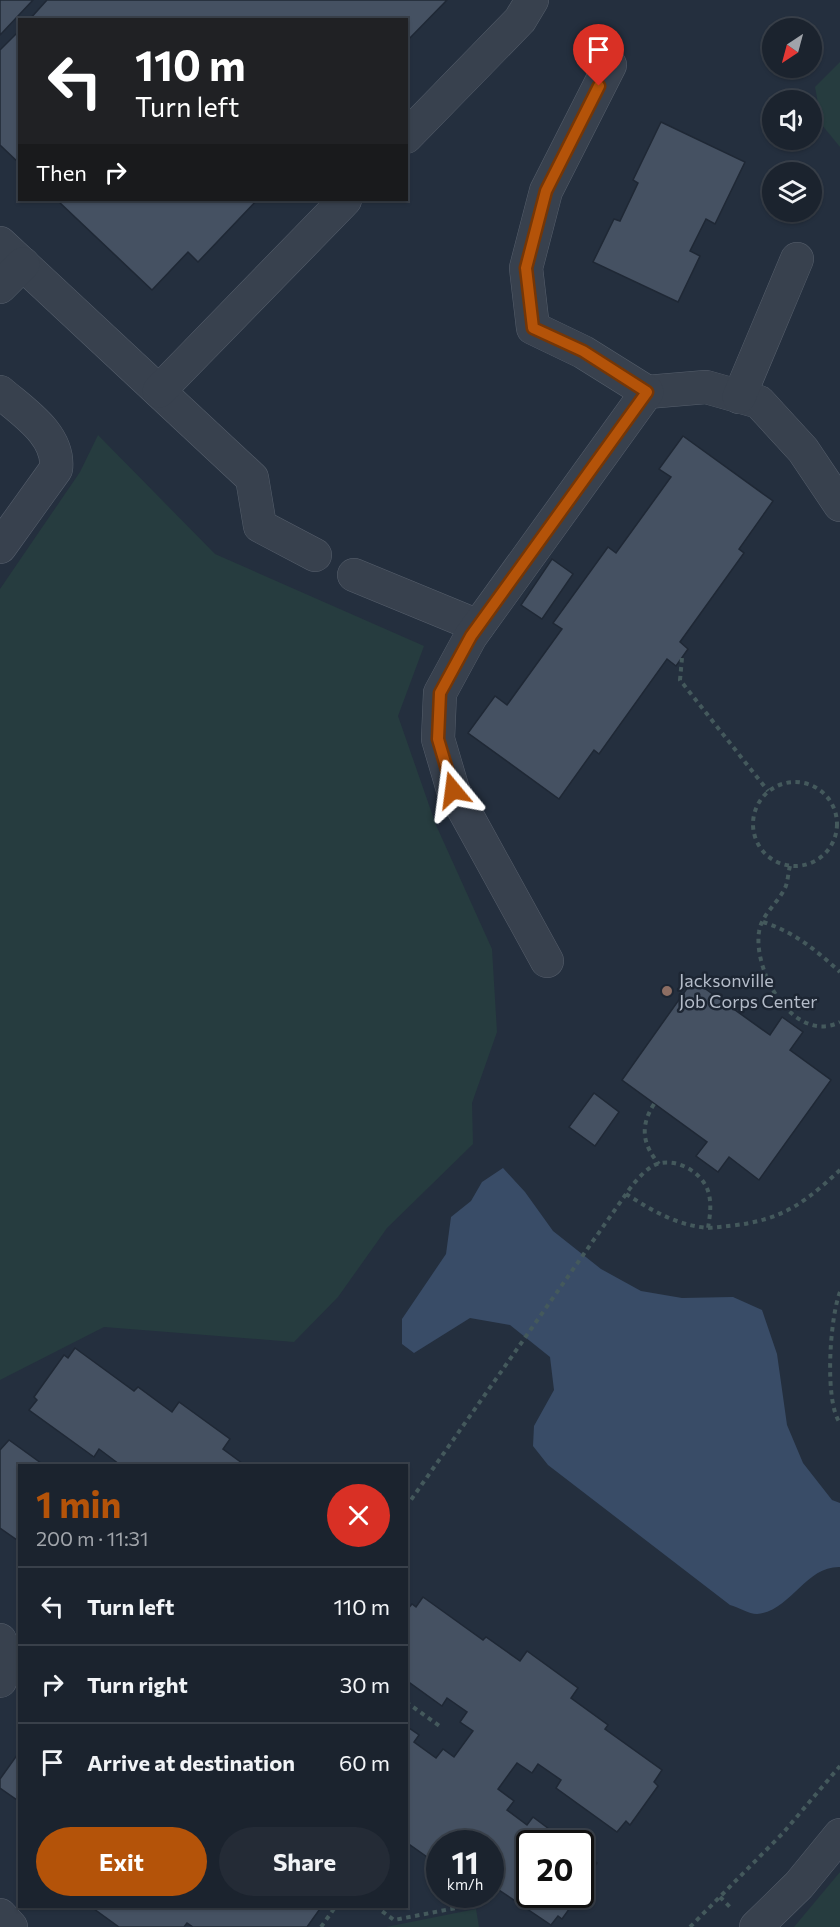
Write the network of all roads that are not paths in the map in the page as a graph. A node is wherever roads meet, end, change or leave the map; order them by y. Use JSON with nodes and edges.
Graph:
{"nodes":[{"id":1,"x":532,"y":0,"type":"edge"},
{"id":2,"x":610,"y":65,"type":"dead end"},
{"id":3,"x":408,"y":134,"type":"edge"},
{"id":4,"x":344,"y":201,"type":"edge"},
{"id":5,"x":797,"y":259,"type":"dead end"},
{"id":6,"x":8,"y":265,"type":"edge"},
{"id":7,"x":159,"y":391,"type":"junction"},
{"id":8,"x":647,"y":392,"type":"junction"},
{"id":9,"x":740,"y":397,"type":"junction"},
{"id":10,"x":2,"y":399,"type":"edge"},
{"id":11,"x":840,"y":505,"type":"edge"},
{"id":12,"x":0,"y":547,"type":"edge"},
{"id":13,"x":315,"y":555,"type":"dead end"},
{"id":14,"x":354,"y":575,"type":"dead end"},
{"id":15,"x":478,"y":626,"type":"junction"},
{"id":16,"x":547,"y":961,"type":"dead end"},
{"id":17,"x":0,"y":1640,"type":"edge"},
{"id":18,"x":0,"y":1681,"type":"edge"},
{"id":19,"x":840,"y":1835,"type":"edge"},
{"id":20,"x":0,"y":1916,"type":"edge"},
{"id":21,"x":10,"y":1927,"type":"edge"},
{"id":22,"x":756,"y":1927,"type":"edge"}],
"edges":[{"from":1,"to":3,"type":"lane"},
{"from":2,"to":8,"type":"lane"},
{"from":4,"to":7,"type":"lane"},
{"from":5,"to":9,"type":"lane"},
{"from":6,"to":7,"type":"lane"},
{"from":7,"to":13,"type":"lane"},
{"from":8,"to":9,"type":"lane"},
{"from":8,"to":15,"type":"lane"},
{"from":9,"to":11,"type":"lane"},
{"from":10,"to":12,"type":"lane"},
{"from":14,"to":15,"type":"lane"},
{"from":15,"to":16,"type":"lane"},
{"from":17,"to":18,"type":"lane"},
{"from":19,"to":22,"type":"lane"},
{"from":20,"to":21,"type":"lane"}]}
